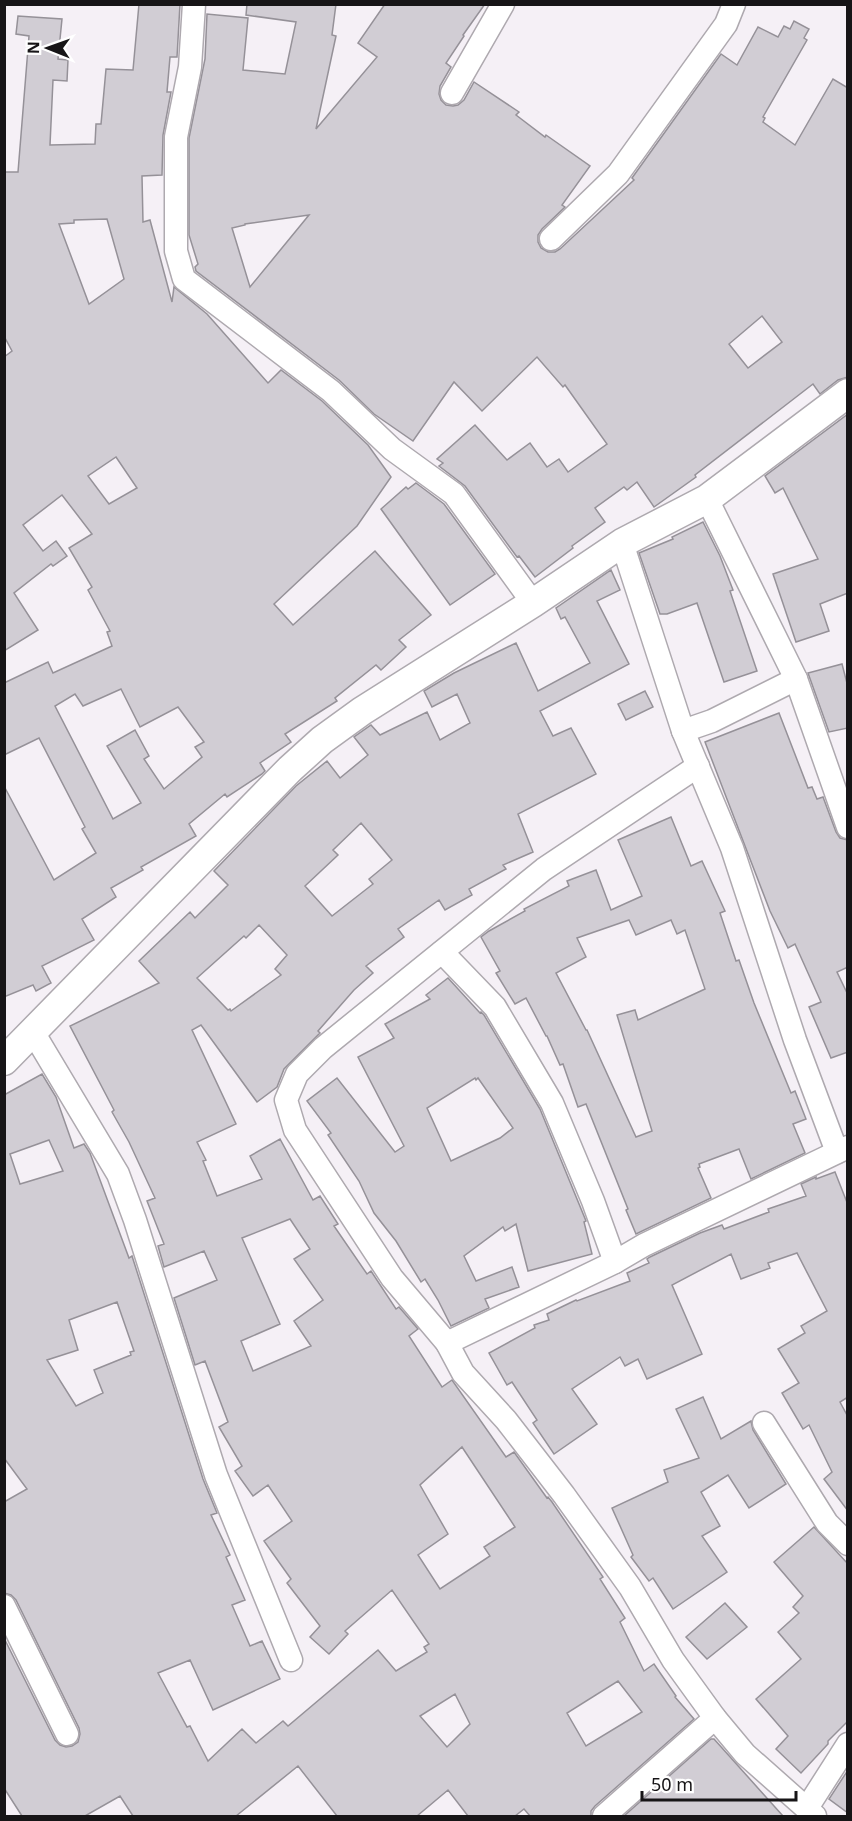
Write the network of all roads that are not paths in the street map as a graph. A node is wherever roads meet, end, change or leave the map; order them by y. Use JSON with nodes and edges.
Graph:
{"nodes":[{"id":1,"x":194,"y":4,"type":"edge"},
{"id":2,"x":502,"y":4,"type":"edge"},
{"id":3,"x":734,"y":4,"type":"edge"},
{"id":4,"x":452,"y":93,"type":"dead end"},
{"id":5,"x":551,"y":239,"type":"dead end"},
{"id":6,"x":848,"y":393,"type":"edge"},
{"id":7,"x":707,"y":499,"type":"junction"},
{"id":8,"x":622,"y":543,"type":"junction"},
{"id":9,"x":532,"y":603,"type":"junction"},
{"id":10,"x":796,"y":679,"type":"junction"},
{"id":11,"x":683,"y":731,"type":"junction"},
{"id":12,"x":698,"y":766,"type":"junction"},
{"id":13,"x":848,"y":827,"type":"edge"},
{"id":14,"x":442,"y":952,"type":"junction"},
{"id":15,"x":33,"y":1032,"type":"junction"},
{"id":16,"x":4,"y":1061,"type":"edge"},
{"id":17,"x":842,"y":1150,"type":"edge"},
{"id":18,"x":615,"y":1262,"type":"junction"},
{"id":19,"x":447,"y":1343,"type":"junction"},
{"id":20,"x":765,"y":1423,"type":"dead end"},
{"id":21,"x":848,"y":1544,"type":"edge"},
{"id":22,"x":4,"y":1606,"type":"edge"},
{"id":23,"x":291,"y":1660,"type":"dead end"},
{"id":24,"x":716,"y":1718,"type":"junction"},
{"id":25,"x":67,"y":1734,"type":"dead end"},
{"id":26,"x":848,"y":1744,"type":"edge"},
{"id":27,"x":811,"y":1812,"type":"edge"},
{"id":28,"x":604,"y":1816,"type":"edge"}],
"edges":[{"from":1,"to":9,"type":"street"},
{"from":2,"to":4,"type":"street"},
{"from":3,"to":5,"type":"street"},
{"from":6,"to":7,"type":"street"},
{"from":7,"to":8,"type":"street"},
{"from":7,"to":10,"type":"street"},
{"from":8,"to":9,"type":"street"},
{"from":8,"to":11,"type":"street"},
{"from":9,"to":15,"type":"street"},
{"from":10,"to":11,"type":"street"},
{"from":10,"to":13,"type":"street"},
{"from":11,"to":12,"type":"street"},
{"from":12,"to":14,"type":"street"},
{"from":12,"to":17,"type":"street"},
{"from":14,"to":18,"type":"street"},
{"from":14,"to":19,"type":"street"},
{"from":15,"to":16,"type":"street"},
{"from":15,"to":23,"type":"street"},
{"from":17,"to":18,"type":"street"},
{"from":18,"to":19,"type":"street"},
{"from":19,"to":24,"type":"street"},
{"from":20,"to":21,"type":"street"},
{"from":22,"to":25,"type":"street"},
{"from":24,"to":27,"type":"street"},
{"from":24,"to":28,"type":"street"},
{"from":26,"to":27,"type":"street"}]}
